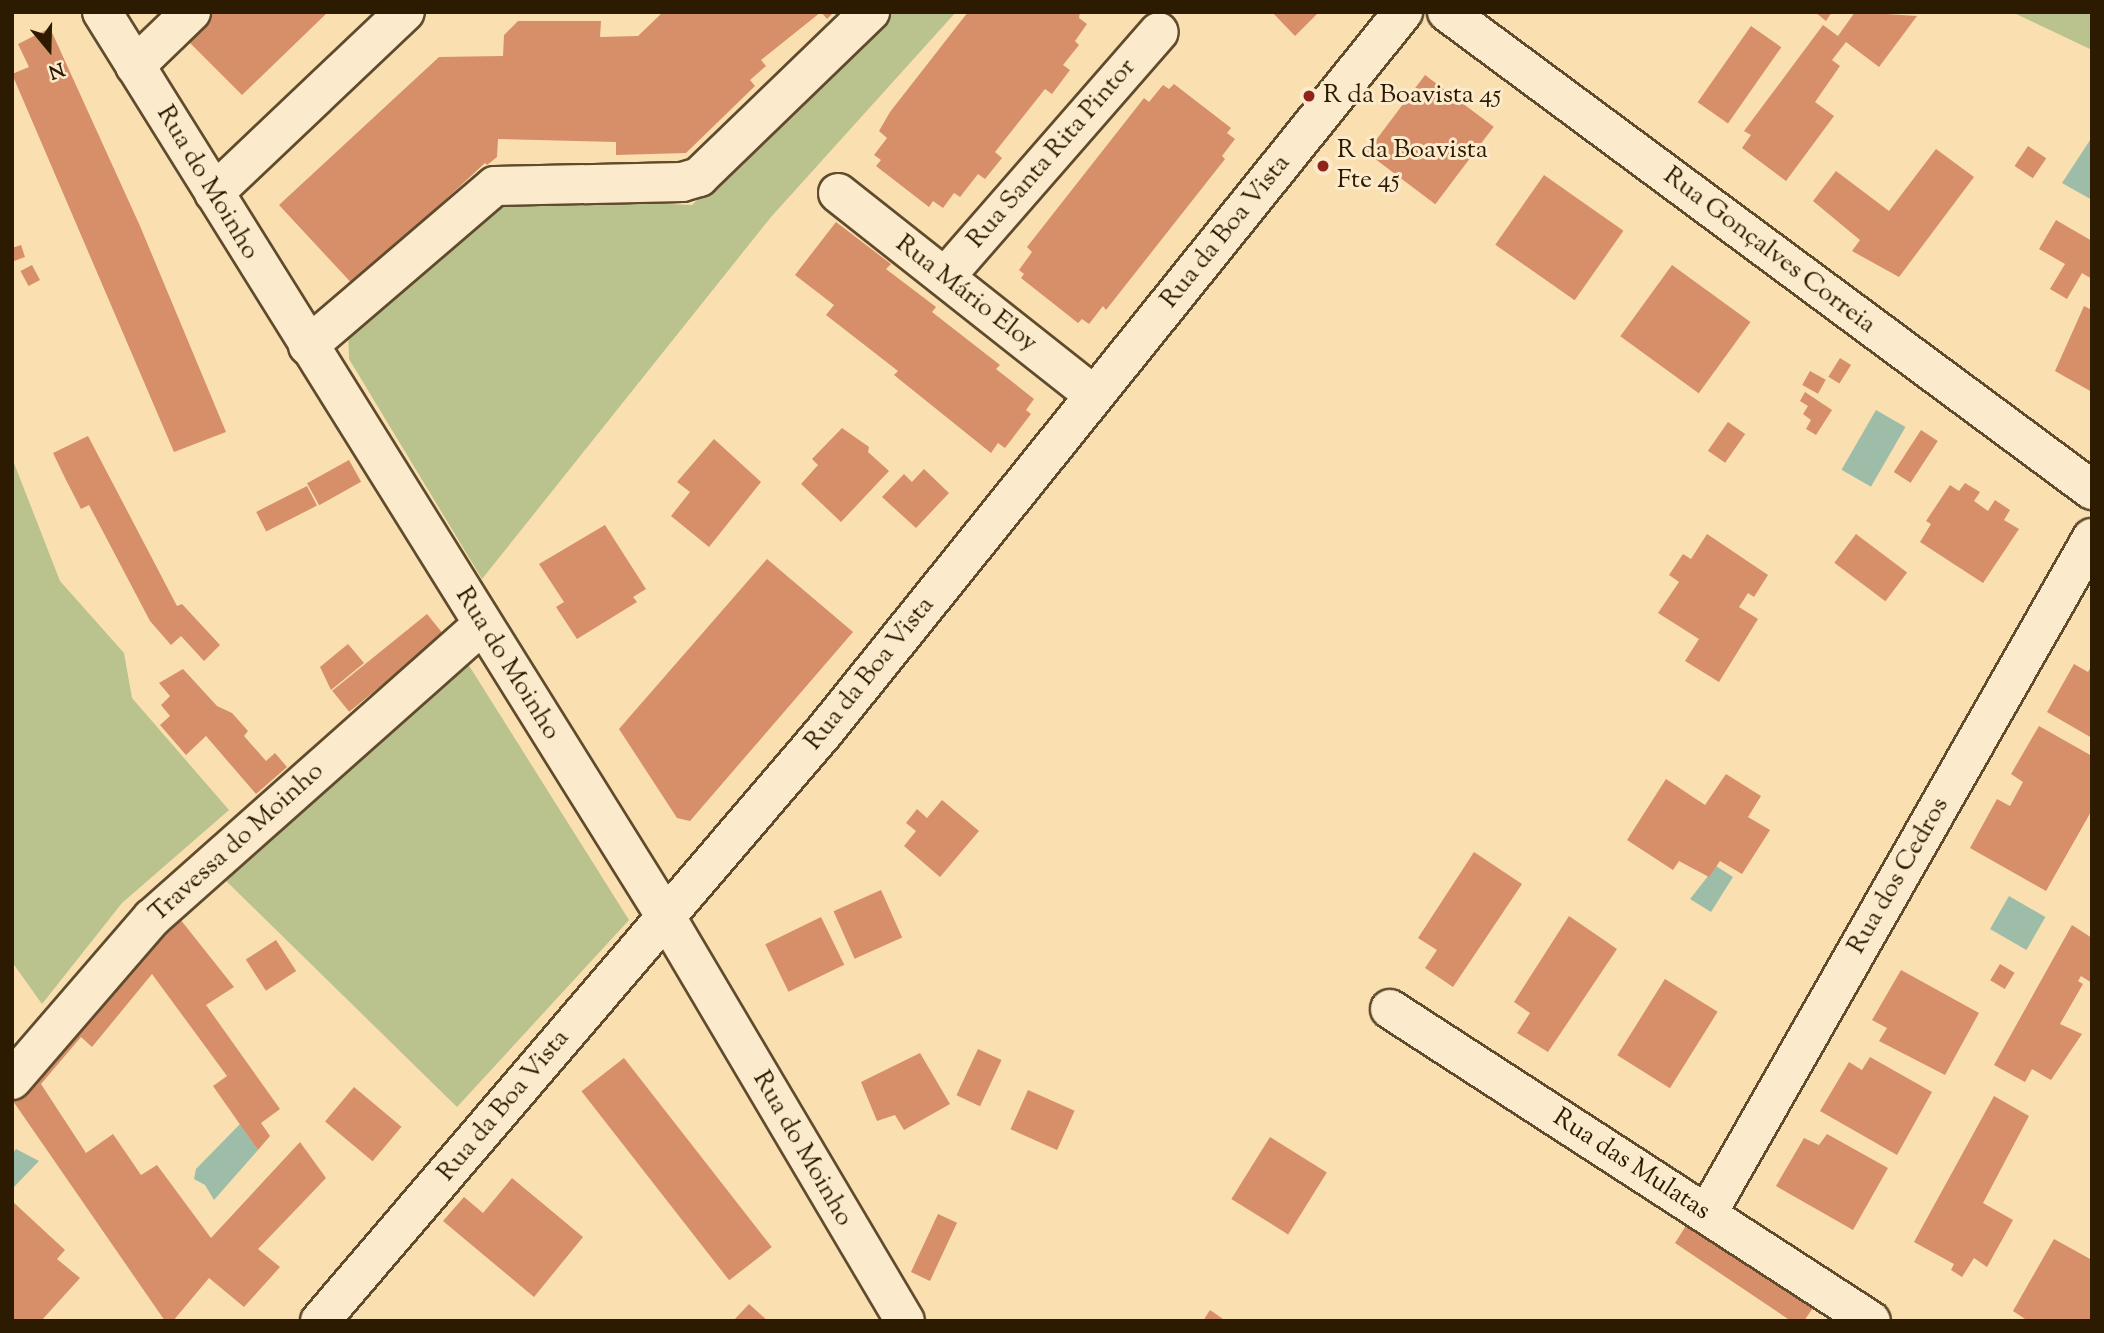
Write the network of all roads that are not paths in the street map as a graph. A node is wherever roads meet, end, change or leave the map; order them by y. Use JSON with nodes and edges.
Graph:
{"nodes":[{"id":1,"x":102,"y":12,"type":"edge"},
{"id":2,"x":191,"y":12,"type":"edge"},
{"id":3,"x":405,"y":12,"type":"edge"},
{"id":4,"x":870,"y":12,"type":"edge"},
{"id":5,"x":1403,"y":12,"type":"edge"},
{"id":6,"x":1447,"y":12,"type":"edge"},
{"id":7,"x":1159,"y":32,"type":"dead end"},
{"id":8,"x":135,"y":66,"type":"junction"},
{"id":9,"x":214,"y":192,"type":"junction"},
{"id":10,"x":838,"y":192,"type":"dead end"},
{"id":11,"x":944,"y":277,"type":"junction"},
{"id":12,"x":307,"y":346,"type":"junction"},
{"id":13,"x":1094,"y":396,"type":"junction"},
{"id":14,"x":2092,"y":490,"type":"edge"},
{"id":15,"x":2092,"y":538,"type":"edge"},
{"id":16,"x":482,"y":625,"type":"junction"},
{"id":17,"x":666,"y":916,"type":"junction"},
{"id":18,"x":1390,"y":1009,"type":"dead end"},
{"id":19,"x":12,"y":1080,"type":"edge"},
{"id":20,"x":1707,"y":1214,"type":"junction"},
{"id":21,"x":320,"y":1321,"type":"edge"},
{"id":22,"x":905,"y":1321,"type":"edge"},
{"id":23,"x":1871,"y":1321,"type":"edge"}],
"edges":[{"from":1,"to":8,"type":"street","name":"Rua do Moinho"},
{"from":2,"to":8,"type":"street"},
{"from":3,"to":9,"type":"street"},
{"from":4,"to":12,"type":"street"},
{"from":5,"to":13,"type":"street","name":"Rua da Boa Vista"},
{"from":6,"to":14,"type":"street","name":"Rua Gonçalves Correia"},
{"from":7,"to":11,"type":"street","name":"Rua Santa Rita Pintor"},
{"from":8,"to":9,"type":"street","name":"Rua do Moinho"},
{"from":9,"to":12,"type":"street","name":"Rua do Moinho"},
{"from":10,"to":11,"type":"street","name":"Rua Mário Eloy"},
{"from":11,"to":13,"type":"street","name":"Rua Mário Eloy"},
{"from":12,"to":16,"type":"street","name":"Rua do Moinho"},
{"from":13,"to":17,"type":"street","name":"Rua da Boa Vista"},
{"from":15,"to":20,"type":"street","name":"Rua dos Cedros"},
{"from":16,"to":17,"type":"street","name":"Rua do Moinho"},
{"from":16,"to":19,"type":"street","name":"Travessa do Moinho"},
{"from":17,"to":21,"type":"street","name":"Rua da Boa Vista"},
{"from":17,"to":22,"type":"street","name":"Rua do Moinho"},
{"from":18,"to":20,"type":"street","name":"Rua das Mulatas"},
{"from":20,"to":23,"type":"street","name":"Rua das Mulatas"}]}
